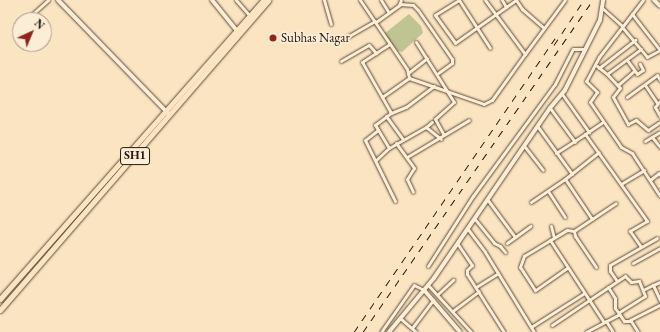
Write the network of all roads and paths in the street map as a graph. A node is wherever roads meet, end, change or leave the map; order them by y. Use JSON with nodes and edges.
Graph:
{"nodes":[{"id":1,"x":48,"y":0,"type":"edge"},
{"id":2,"x":58,"y":0,"type":"edge"},
{"id":3,"x":212,"y":0,"type":"edge"},
{"id":4,"x":236,"y":0,"type":"edge"},
{"id":5,"x":264,"y":0,"type":"edge"},
{"id":6,"x":269,"y":0,"type":"edge"},
{"id":7,"x":324,"y":0,"type":"edge"},
{"id":8,"x":360,"y":0,"type":"edge"},
{"id":9,"x":381,"y":0,"type":"edge"},
{"id":10,"x":459,"y":0,"type":"edge"},
{"id":11,"x":485,"y":0,"type":"edge"},
{"id":12,"x":502,"y":0,"type":"edge"},
{"id":13,"x":516,"y":0,"type":"edge"},
{"id":14,"x":565,"y":0,"type":"edge"},
{"id":15,"x":603,"y":0,"type":"edge"},
{"id":16,"x":643,"y":0,"type":"edge"},
{"id":17,"x":654,"y":0,"type":"edge"},
{"id":18,"x":401,"y":2,"type":"edge"},
{"id":19,"x":660,"y":6,"type":"edge"},
{"id":20,"x":506,"y":7,"type":"junction"},
{"id":21,"x":602,"y":7,"type":"junction"},
{"id":22,"x":35,"y":12,"type":"edge"},
{"id":23,"x":389,"y":13,"type":"junction"},
{"id":24,"x":632,"y":14,"type":"junction"},
{"id":25,"x":250,"y":16,"type":"junction"},
{"id":26,"x":496,"y":16,"type":"junction"},
{"id":27,"x":376,"y":21,"type":"junction"},
{"id":28,"x":331,"y":24,"type":"dead end"},
{"id":29,"x":477,"y":27,"type":"junction"},
{"id":30,"x":543,"y":27,"type":"junction"},
{"id":31,"x":622,"y":27,"type":"junction"},
{"id":32,"x":237,"y":31,"type":"junction"},
{"id":33,"x":342,"y":40,"type":"dead end"},
{"id":34,"x":635,"y":40,"type":"junction"},
{"id":35,"x":416,"y":42,"type":"dead end"},
{"id":36,"x":390,"y":44,"type":"junction"},
{"id":37,"x":490,"y":48,"type":"dead end"},
{"id":38,"x":584,"y":49,"type":"junction"},
{"id":39,"x":641,"y":49,"type":"junction"},
{"id":40,"x":660,"y":50,"type":"edge"},
{"id":41,"x":376,"y":53,"type":"junction"},
{"id":42,"x":524,"y":54,"type":"junction"},
{"id":43,"x":428,"y":58,"type":"junction"},
{"id":44,"x":627,"y":60,"type":"junction"},
{"id":45,"x":341,"y":61,"type":"dead end"},
{"id":46,"x":594,"y":64,"type":"junction"},
{"id":47,"x":640,"y":64,"type":"dead end"},
{"id":48,"x":599,"y":68,"type":"junction"},
{"id":49,"x":634,"y":71,"type":"junction"},
{"id":50,"x":438,"y":73,"type":"junction"},
{"id":51,"x":408,"y":74,"type":"junction"},
{"id":52,"x":607,"y":74,"type":"junction"},
{"id":53,"x":659,"y":75,"type":"edge"},
{"id":54,"x":409,"y":78,"type":"junction"},
{"id":55,"x":660,"y":80,"type":"edge"},
{"id":56,"x":618,"y":85,"type":"junction"},
{"id":57,"x":644,"y":85,"type":"junction"},
{"id":58,"x":434,"y":86,"type":"junction"},
{"id":59,"x":448,"y":91,"type":"junction"},
{"id":60,"x":562,"y":94,"type":"junction"},
{"id":61,"x":382,"y":97,"type":"junction"},
{"id":62,"x":627,"y":97,"type":"dead end"},
{"id":63,"x":658,"y":102,"type":"edge"},
{"id":64,"x":550,"y":108,"type":"junction"},
{"id":65,"x":391,"y":113,"type":"junction"},
{"id":66,"x":168,"y":114,"type":"junction"},
{"id":67,"x":386,"y":116,"type":"junction"},
{"id":68,"x":660,"y":116,"type":"edge"},
{"id":69,"x":469,"y":120,"type":"dead end"},
{"id":70,"x":432,"y":122,"type":"dead end"},
{"id":71,"x":603,"y":122,"type":"junction"},
{"id":72,"x":660,"y":122,"type":"edge"},
{"id":73,"x":426,"y":127,"type":"junction"},
{"id":74,"x":538,"y":127,"type":"junction"},
{"id":75,"x":378,"y":130,"type":"junction"},
{"id":76,"x":660,"y":132,"type":"edge"},
{"id":77,"x":587,"y":133,"type":"junction"},
{"id":78,"x":444,"y":135,"type":"junction"},
{"id":79,"x":652,"y":137,"type":"junction"},
{"id":80,"x":403,"y":138,"type":"junction"},
{"id":81,"x":441,"y":139,"type":"junction"},
{"id":82,"x":646,"y":141,"type":"dead end"},
{"id":83,"x":575,"y":142,"type":"junction"},
{"id":84,"x":396,"y":143,"type":"junction"},
{"id":85,"x":525,"y":147,"type":"junction"},
{"id":86,"x":660,"y":147,"type":"edge"},
{"id":87,"x":389,"y":148,"type":"junction"},
{"id":88,"x":599,"y":152,"type":"junction"},
{"id":89,"x":556,"y":154,"type":"junction"},
{"id":90,"x":407,"y":157,"type":"junction"},
{"id":91,"x":376,"y":160,"type":"junction"},
{"id":92,"x":543,"y":170,"type":"dead end"},
{"id":93,"x":644,"y":170,"type":"junction"},
{"id":94,"x":572,"y":174,"type":"junction"},
{"id":95,"x":660,"y":175,"type":"edge"},
{"id":96,"x":564,"y":179,"type":"junction"},
{"id":97,"x":650,"y":180,"type":"junction"},
{"id":98,"x":621,"y":184,"type":"junction"},
{"id":99,"x":548,"y":191,"type":"junction"},
{"id":100,"x":413,"y":192,"type":"dead end"},
{"id":101,"x":660,"y":196,"type":"edge"},
{"id":102,"x":487,"y":199,"type":"junction"},
{"id":103,"x":396,"y":201,"type":"dead end"},
{"id":104,"x":531,"y":202,"type":"dead end"},
{"id":105,"x":616,"y":203,"type":"dead end"},
{"id":106,"x":565,"y":217,"type":"dead end"},
{"id":107,"x":474,"y":218,"type":"junction"},
{"id":108,"x":592,"y":219,"type":"junction"},
{"id":109,"x":530,"y":226,"type":"dead end"},
{"id":110,"x":550,"y":226,"type":"dead end"},
{"id":111,"x":467,"y":228,"type":"junction"},
{"id":112,"x":574,"y":231,"type":"junction"},
{"id":113,"x":515,"y":237,"type":"junction"},
{"id":114,"x":554,"y":238,"type":"junction"},
{"id":115,"x":657,"y":238,"type":"dead end"},
{"id":116,"x":550,"y":240,"type":"junction"},
{"id":117,"x":457,"y":243,"type":"junction"},
{"id":118,"x":507,"y":243,"type":"dead end"},
{"id":119,"x":641,"y":247,"type":"junction"},
{"id":120,"x":660,"y":248,"type":"edge"},
{"id":121,"x":505,"y":252,"type":"dead end"},
{"id":122,"x":633,"y":263,"type":"dead end"},
{"id":123,"x":428,"y":266,"type":"dead end"},
{"id":124,"x":596,"y":267,"type":"dead end"},
{"id":125,"x":567,"y":268,"type":"junction"},
{"id":126,"x":498,"y":273,"type":"junction"},
{"id":127,"x":453,"y":280,"type":"dead end"},
{"id":128,"x":617,"y":281,"type":"junction"},
{"id":129,"x":660,"y":282,"type":"edge"},
{"id":130,"x":428,"y":285,"type":"junction"},
{"id":131,"x":653,"y":286,"type":"junction"},
{"id":132,"x":476,"y":287,"type":"junction"},
{"id":133,"x":608,"y":287,"type":"junction"},
{"id":134,"x":424,"y":290,"type":"junction"},
{"id":135,"x":644,"y":290,"type":"junction"},
{"id":136,"x":478,"y":291,"type":"junction"},
{"id":137,"x":438,"y":294,"type":"junction"},
{"id":138,"x":583,"y":294,"type":"junction"},
{"id":139,"x":0,"y":299,"type":"edge"},
{"id":140,"x":433,"y":300,"type":"junction"},
{"id":141,"x":588,"y":300,"type":"junction"},
{"id":142,"x":660,"y":300,"type":"edge"},
{"id":143,"x":660,"y":304,"type":"edge"},
{"id":144,"x":0,"y":310,"type":"edge"},
{"id":145,"x":454,"y":310,"type":"junction"},
{"id":146,"x":619,"y":313,"type":"junction"},
{"id":147,"x":400,"y":318,"type":"junction"},
{"id":148,"x":630,"y":320,"type":"junction"},
{"id":149,"x":604,"y":321,"type":"junction"},
{"id":150,"x":552,"y":325,"type":"dead end"},
{"id":151,"x":531,"y":327,"type":"junction"},
{"id":152,"x":412,"y":328,"type":"junction"},
{"id":153,"x":459,"y":331,"type":"edge"},
{"id":154,"x":381,"y":332,"type":"edge"},
{"id":155,"x":389,"y":332,"type":"edge"},
{"id":156,"x":416,"y":332,"type":"edge"},
{"id":157,"x":471,"y":332,"type":"edge"},
{"id":158,"x":504,"y":332,"type":"edge"},
{"id":159,"x":534,"y":332,"type":"edge"},
{"id":160,"x":586,"y":332,"type":"edge"},
{"id":161,"x":613,"y":332,"type":"edge"},
{"id":162,"x":638,"y":332,"type":"edge"}],
"edges":[{"from":1,"to":22,"type":"street"},
{"from":2,"to":66,"type":"street"},
{"from":3,"to":32,"type":"street"},
{"from":4,"to":25,"type":"street"},
{"from":5,"to":25,"type":"main road","number":"SH1"},
{"from":6,"to":66,"type":"main road","number":"SH1"},
{"from":7,"to":28,"type":"street"},
{"from":8,"to":27,"type":"street"},
{"from":9,"to":23,"type":"street"},
{"from":10,"to":29,"type":"street"},
{"from":10,"to":29,"type":"street"},
{"from":11,"to":26,"type":"street"},
{"from":12,"to":20,"type":"street"},
{"from":13,"to":20,"type":"street"},
{"from":13,"to":30,"type":"street"},
{"from":14,"to":30,"type":"street"},
{"from":15,"to":21,"type":"street"},
{"from":16,"to":24,"type":"street"},
{"from":17,"to":19,"type":"street"},
{"from":18,"to":23,"type":"street"},
{"from":18,"to":50,"type":"street"},
{"from":20,"to":26,"type":"street"},
{"from":21,"to":31,"type":"street"},
{"from":21,"to":38,"type":"street"},
{"from":23,"to":27,"type":"street"},
{"from":24,"to":31,"type":"street"},
{"from":24,"to":40,"type":"street"},
{"from":25,"to":32,"type":"main road","number":"SH1"},
{"from":26,"to":29,"type":"street"},
{"from":26,"to":42,"type":"street"},
{"from":27,"to":33,"type":"street"},
{"from":27,"to":36,"type":"street"},
{"from":29,"to":37,"type":"street"},
{"from":30,"to":42,"type":"street"},
{"from":31,"to":34,"type":"street"},
{"from":31,"to":46,"type":"street"},
{"from":32,"to":66,"type":"main road","number":"SH1"},
{"from":34,"to":39,"type":"street"},
{"from":34,"to":48,"type":"street"},
{"from":35,"to":43,"type":"street"},
{"from":36,"to":41,"type":"street"},
{"from":36,"to":51,"type":"street"},
{"from":38,"to":60,"type":"street"},
{"from":38,"to":123,"type":"street"},
{"from":39,"to":40,"type":"street"},
{"from":39,"to":44,"type":"street"},
{"from":41,"to":45,"type":"street"},
{"from":41,"to":61,"type":"street"},
{"from":42,"to":59,"type":"street"},
{"from":43,"to":50,"type":"street"},
{"from":43,"to":51,"type":"street"},
{"from":44,"to":49,"type":"street"},
{"from":44,"to":52,"type":"street"},
{"from":46,"to":48,"type":"street"},
{"from":46,"to":71,"type":"street"},
{"from":47,"to":49,"type":"street"},
{"from":48,"to":52,"type":"street"},
{"from":49,"to":56,"type":"street"},
{"from":50,"to":59,"type":"street"},
{"from":51,"to":54,"type":"street"},
{"from":52,"to":56,"type":"street"},
{"from":53,"to":55,"type":"street"},
{"from":53,"to":57,"type":"street"},
{"from":54,"to":58,"type":"street"},
{"from":54,"to":61,"type":"street"},
{"from":56,"to":72,"type":"street"},
{"from":57,"to":62,"type":"street"},
{"from":57,"to":63,"type":"street"},
{"from":58,"to":59,"type":"street"},
{"from":58,"to":65,"type":"street"},
{"from":59,"to":78,"type":"street"},
{"from":60,"to":64,"type":"street"},
{"from":60,"to":77,"type":"street"},
{"from":61,"to":65,"type":"street"},
{"from":63,"to":68,"type":"street"},
{"from":64,"to":74,"type":"street"},
{"from":64,"to":83,"type":"street"},
{"from":65,"to":67,"type":"street"},
{"from":66,"to":139,"type":"main road","number":"SH1"},
{"from":66,"to":144,"type":"main road","number":"SH1"},
{"from":67,"to":75,"type":"street"},
{"from":67,"to":80,"type":"street"},
{"from":69,"to":78,"type":"street"},
{"from":70,"to":73,"type":"street"},
{"from":71,"to":77,"type":"street"},
{"from":71,"to":93,"type":"street"},
{"from":73,"to":80,"type":"street"},
{"from":73,"to":81,"type":"street"},
{"from":74,"to":85,"type":"street"},
{"from":74,"to":89,"type":"street"},
{"from":75,"to":87,"type":"street"},
{"from":75,"to":91,"type":"street"},
{"from":76,"to":79,"type":"street"},
{"from":77,"to":83,"type":"street"},
{"from":77,"to":88,"type":"street"},
{"from":78,"to":81,"type":"street"},
{"from":79,"to":82,"type":"street"},
{"from":79,"to":86,"type":"street"},
{"from":80,"to":84,"type":"street"},
{"from":81,"to":90,"type":"street"},
{"from":83,"to":89,"type":"street"},
{"from":84,"to":87,"type":"street"},
{"from":84,"to":90,"type":"street"},
{"from":85,"to":92,"type":"street"},
{"from":85,"to":102,"type":"street"},
{"from":87,"to":91,"type":"street"},
{"from":88,"to":94,"type":"street"},
{"from":88,"to":98,"type":"street"},
{"from":89,"to":94,"type":"street"},
{"from":90,"to":100,"type":"street"},
{"from":91,"to":103,"type":"street"},
{"from":93,"to":97,"type":"street"},
{"from":93,"to":98,"type":"street"},
{"from":94,"to":96,"type":"street"},
{"from":95,"to":97,"type":"street"},
{"from":96,"to":99,"type":"street"},
{"from":96,"to":108,"type":"street"},
{"from":97,"to":101,"type":"street"},
{"from":98,"to":119,"type":"street"},
{"from":99,"to":104,"type":"street"},
{"from":99,"to":106,"type":"street"},
{"from":102,"to":107,"type":"street"},
{"from":102,"to":113,"type":"street"},
{"from":105,"to":108,"type":"street"},
{"from":107,"to":111,"type":"street"},
{"from":107,"to":121,"type":"street"},
{"from":108,"to":112,"type":"street"},
{"from":109,"to":113,"type":"street"},
{"from":110,"to":114,"type":"street"},
{"from":111,"to":117,"type":"street"},
{"from":111,"to":126,"type":"street"},
{"from":112,"to":114,"type":"street"},
{"from":112,"to":124,"type":"street"},
{"from":113,"to":118,"type":"street"},
{"from":114,"to":116,"type":"street"},
{"from":115,"to":119,"type":"street"},
{"from":116,"to":125,"type":"street"},
{"from":116,"to":125,"type":"street"},
{"from":117,"to":130,"type":"street"},
{"from":117,"to":132,"type":"street"},
{"from":119,"to":128,"type":"street"},
{"from":120,"to":122,"type":"street"},
{"from":125,"to":138,"type":"street"},
{"from":126,"to":132,"type":"street"},
{"from":126,"to":151,"type":"street"},
{"from":127,"to":137,"type":"street"},
{"from":128,"to":133,"type":"street"},
{"from":128,"to":135,"type":"street"},
{"from":129,"to":131,"type":"street"},
{"from":130,"to":134,"type":"street"},
{"from":130,"to":137,"type":"street"},
{"from":131,"to":135,"type":"street"},
{"from":131,"to":142,"type":"street"},
{"from":132,"to":136,"type":"street"},
{"from":133,"to":141,"type":"street"},
{"from":133,"to":146,"type":"street"},
{"from":134,"to":140,"type":"street"},
{"from":134,"to":147,"type":"street"},
{"from":134,"to":154,"type":"street"},
{"from":135,"to":146,"type":"street"},
{"from":136,"to":145,"type":"street"},
{"from":136,"to":158,"type":"street"},
{"from":137,"to":145,"type":"street"},
{"from":138,"to":141,"type":"street"},
{"from":138,"to":151,"type":"street"},
{"from":140,"to":152,"type":"street"},
{"from":140,"to":153,"type":"street"},
{"from":141,"to":149,"type":"street"},
{"from":141,"to":150,"type":"street"},
{"from":143,"to":148,"type":"street"},
{"from":145,"to":157,"type":"street"},
{"from":146,"to":148,"type":"street"},
{"from":146,"to":149,"type":"street"},
{"from":147,"to":152,"type":"street"},
{"from":147,"to":155,"type":"street"},
{"from":148,"to":162,"type":"street"},
{"from":149,"to":160,"type":"street"},
{"from":149,"to":161,"type":"street"},
{"from":151,"to":159,"type":"street"},
{"from":152,"to":156,"type":"street"}]}
